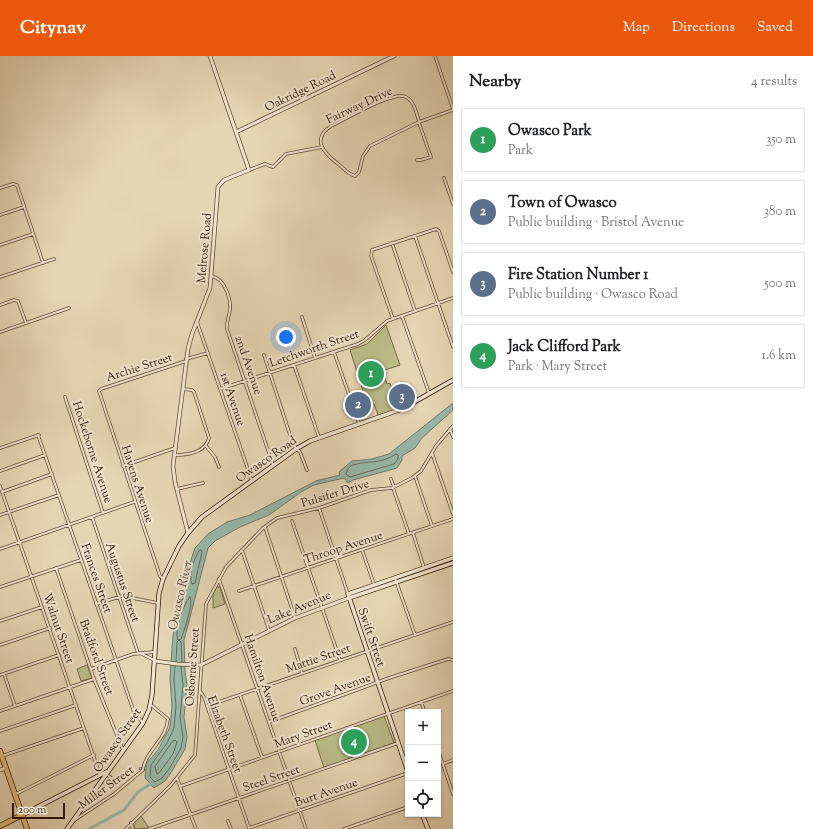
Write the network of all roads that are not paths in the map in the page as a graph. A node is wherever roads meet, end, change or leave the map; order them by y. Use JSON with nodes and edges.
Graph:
{"nodes":[{"id":1,"x":210,"y":56,"type":"edge"},
{"id":2,"x":394,"y":56,"type":"edge"},
{"id":3,"x":435,"y":56,"type":"edge"},
{"id":4,"x":453,"y":110,"type":"edge"},
{"id":5,"x":419,"y":122,"type":"junction"},
{"id":6,"x":236,"y":132,"type":"junction"},
{"id":7,"x":322,"y":147,"type":"junction"},
{"id":8,"x":417,"y":160,"type":"dead end"},
{"id":9,"x":249,"y":170,"type":"junction"},
{"id":10,"x":444,"y":178,"type":"dead end"},
{"id":11,"x":0,"y":188,"type":"edge"},
{"id":12,"x":453,"y":204,"type":"edge"},
{"id":13,"x":24,"y":207,"type":"junction"},
{"id":14,"x":0,"y":215,"type":"edge"},
{"id":15,"x":33,"y":234,"type":"junction"},
{"id":16,"x":415,"y":236,"type":"junction"},
{"id":17,"x":392,"y":243,"type":"junction"},
{"id":18,"x":0,"y":245,"type":"edge"},
{"id":19,"x":54,"y":259,"type":"dead end"},
{"id":20,"x":43,"y":263,"type":"junction"},
{"id":21,"x":453,"y":272,"type":"edge"},
{"id":22,"x":212,"y":276,"type":"junction"},
{"id":23,"x":0,"y":277,"type":"edge"},
{"id":24,"x":453,"y":298,"type":"edge"},
{"id":25,"x":438,"y":303,"type":"junction"},
{"id":26,"x":0,"y":305,"type":"edge"},
{"id":27,"x":70,"y":308,"type":"dead end"},
{"id":28,"x":415,"y":311,"type":"junction"},
{"id":29,"x":402,"y":316,"type":"junction"},
{"id":30,"x":302,"y":317,"type":"dead end"},
{"id":31,"x":393,"y":319,"type":"junction"},
{"id":32,"x":197,"y":322,"type":"junction"},
{"id":33,"x":26,"y":323,"type":"junction"},
{"id":34,"x":0,"y":332,"type":"edge"},
{"id":35,"x":453,"y":347,"type":"edge"},
{"id":36,"x":334,"y":352,"type":"junction"},
{"id":37,"x":208,"y":353,"type":"junction"},
{"id":38,"x":264,"y":355,"type":"dead end"},
{"id":39,"x":316,"y":358,"type":"junction"},
{"id":40,"x":186,"y":360,"type":"junction"},
{"id":41,"x":294,"y":365,"type":"junction"},
{"id":42,"x":270,"y":373,"type":"junction"},
{"id":43,"x":453,"y":380,"type":"edge"},
{"id":44,"x":245,"y":381,"type":"junction"},
{"id":45,"x":183,"y":389,"type":"junction"},
{"id":46,"x":220,"y":389,"type":"junction"},
{"id":47,"x":99,"y":393,"type":"joint"},
{"id":48,"x":430,"y":394,"type":"junction"},
{"id":49,"x":65,"y":397,"type":"dead end"},
{"id":50,"x":359,"y":424,"type":"junction"},
{"id":51,"x":453,"y":426,"type":"edge"},
{"id":52,"x":450,"y":429,"type":"junction"},
{"id":53,"x":453,"y":437,"type":"edge"},
{"id":54,"x":319,"y":438,"type":"junction"},
{"id":55,"x":206,"y":446,"type":"junction"},
{"id":56,"x":0,"y":448,"type":"edge"},
{"id":57,"x":175,"y":448,"type":"junction"},
{"id":58,"x":296,"y":449,"type":"junction"},
{"id":59,"x":432,"y":453,"type":"junction"},
{"id":60,"x":45,"y":455,"type":"junction"},
{"id":61,"x":174,"y":455,"type":"junction"},
{"id":62,"x":273,"y":465,"type":"junction"},
{"id":63,"x":123,"y":466,"type":"junction"},
{"id":64,"x":219,"y":468,"type":"dead end"},
{"id":65,"x":0,"y":470,"type":"edge"},
{"id":66,"x":307,"y":470,"type":"dead end"},
{"id":67,"x":52,"y":474,"type":"junction"},
{"id":68,"x":415,"y":476,"type":"junction"},
{"id":69,"x":391,"y":479,"type":"dead end"},
{"id":70,"x":252,"y":481,"type":"junction"},
{"id":71,"x":203,"y":483,"type":"dead end"},
{"id":72,"x":0,"y":486,"type":"edge"},
{"id":73,"x":394,"y":488,"type":"junction"},
{"id":74,"x":177,"y":489,"type":"junction"},
{"id":75,"x":2,"y":492,"type":"junction"},
{"id":76,"x":59,"y":495,"type":"junction"},
{"id":77,"x":134,"y":502,"type":"junction"},
{"id":78,"x":319,"y":508,"type":"junction"},
{"id":79,"x":9,"y":512,"type":"junction"},
{"id":80,"x":103,"y":513,"type":"junction"},
{"id":81,"x":453,"y":514,"type":"edge"},
{"id":82,"x":290,"y":515,"type":"joint"},
{"id":83,"x":0,"y":516,"type":"edge"},
{"id":84,"x":92,"y":517,"type":"junction"},
{"id":85,"x":453,"y":520,"type":"edge"},
{"id":86,"x":292,"y":521,"type":"dead end"},
{"id":87,"x":69,"y":525,"type":"junction"},
{"id":88,"x":432,"y":526,"type":"junction"},
{"id":89,"x":264,"y":527,"type":"junction"},
{"id":90,"x":188,"y":533,"type":"junction"},
{"id":91,"x":413,"y":533,"type":"junction"},
{"id":92,"x":409,"y":534,"type":"junction"},
{"id":93,"x":20,"y":542,"type":"junction"},
{"id":94,"x":0,"y":549,"type":"edge"},
{"id":95,"x":242,"y":550,"type":"junction"},
{"id":96,"x":362,"y":550,"type":"junction"},
{"id":97,"x":336,"y":559,"type":"junction"},
{"id":98,"x":81,"y":560,"type":"junction"},
{"id":99,"x":453,"y":561,"type":"edge"},
{"id":100,"x":56,"y":568,"type":"junction"},
{"id":101,"x":308,"y":568,"type":"junction"},
{"id":102,"x":424,"y":568,"type":"junction"},
{"id":103,"x":32,"y":576,"type":"junction"},
{"id":104,"x":281,"y":577,"type":"junction"},
{"id":105,"x":219,"y":578,"type":"junction"},
{"id":106,"x":163,"y":580,"type":"junction"},
{"id":107,"x":396,"y":580,"type":"junction"},
{"id":108,"x":254,"y":586,"type":"junction"},
{"id":109,"x":0,"y":587,"type":"edge"},
{"id":110,"x":375,"y":587,"type":"junction"},
{"id":111,"x":239,"y":591,"type":"dead end"},
{"id":112,"x":119,"y":596,"type":"junction"},
{"id":113,"x":348,"y":596,"type":"junction"},
{"id":114,"x":158,"y":603,"type":"junction"},
{"id":115,"x":96,"y":604,"type":"junction"},
{"id":116,"x":42,"y":607,"type":"junction"},
{"id":117,"x":321,"y":607,"type":"junction"},
{"id":118,"x":295,"y":618,"type":"junction"},
{"id":119,"x":0,"y":621,"type":"edge"},
{"id":120,"x":453,"y":622,"type":"edge"},
{"id":121,"x":50,"y":628,"type":"junction"},
{"id":122,"x":270,"y":630,"type":"junction"},
{"id":123,"x":415,"y":635,"type":"junction"},
{"id":124,"x":242,"y":644,"type":"junction"},
{"id":125,"x":0,"y":645,"type":"edge"},
{"id":126,"x":295,"y":649,"type":"dead end"},
{"id":127,"x":367,"y":651,"type":"junction"},
{"id":128,"x":156,"y":652,"type":"junction"},
{"id":129,"x":139,"y":653,"type":"junction"},
{"id":130,"x":59,"y":655,"type":"junction"},
{"id":131,"x":115,"y":660,"type":"junction"},
{"id":132,"x":155,"y":660,"type":"junction"},
{"id":133,"x":340,"y":660,"type":"junction"},
{"id":134,"x":453,"y":660,"type":"edge"},
{"id":135,"x":201,"y":664,"type":"junction"},
{"id":136,"x":91,"y":669,"type":"junction"},
{"id":137,"x":302,"y":673,"type":"junction"},
{"id":138,"x":4,"y":674,"type":"junction"},
{"id":139,"x":0,"y":676,"type":"edge"},
{"id":140,"x":94,"y":679,"type":"junction"},
{"id":141,"x":378,"y":683,"type":"junction"},
{"id":142,"x":70,"y":687,"type":"junction"},
{"id":143,"x":257,"y":689,"type":"junction"},
{"id":144,"x":199,"y":690,"type":"junction"},
{"id":145,"x":453,"y":691,"type":"edge"},
{"id":146,"x":240,"y":694,"type":"junction"},
{"id":147,"x":421,"y":702,"type":"junction"},
{"id":148,"x":150,"y":704,"type":"junction"},
{"id":149,"x":76,"y":705,"type":"junction"},
{"id":150,"x":15,"y":706,"type":"junction"},
{"id":151,"x":207,"y":706,"type":"junction"},
{"id":152,"x":424,"y":709,"type":"edge"},
{"id":153,"x":0,"y":711,"type":"edge"},
{"id":154,"x":388,"y":713,"type":"junction"},
{"id":155,"x":269,"y":722,"type":"junction"},
{"id":156,"x":143,"y":723,"type":"junction"},
{"id":157,"x":84,"y":728,"type":"junction"},
{"id":158,"x":0,"y":731,"type":"edge"},
{"id":159,"x":398,"y":743,"type":"junction"},
{"id":160,"x":123,"y":750,"type":"junction"},
{"id":161,"x":0,"y":751,"type":"edge"},
{"id":162,"x":279,"y":752,"type":"junction"},
{"id":163,"x":94,"y":755,"type":"junction"},
{"id":164,"x":2,"y":756,"type":"junction"},
{"id":165,"x":262,"y":758,"type":"junction"},
{"id":166,"x":441,"y":758,"type":"edge"},
{"id":167,"x":453,"y":760,"type":"edge"},
{"id":168,"x":405,"y":763,"type":"edge"},
{"id":169,"x":443,"y":764,"type":"junction"},
{"id":170,"x":111,"y":767,"type":"junction"},
{"id":171,"x":6,"y":768,"type":"junction"},
{"id":172,"x":229,"y":769,"type":"junction"},
{"id":173,"x":0,"y":770,"type":"edge"},
{"id":174,"x":405,"y":773,"type":"edge"},
{"id":175,"x":106,"y":774,"type":"junction"},
{"id":176,"x":102,"y":777,"type":"junction"},
{"id":177,"x":178,"y":778,"type":"junction"},
{"id":178,"x":289,"y":781,"type":"junction"},
{"id":179,"x":118,"y":783,"type":"dead end"},
{"id":180,"x":181,"y":786,"type":"junction"},
{"id":181,"x":15,"y":794,"type":"junction"},
{"id":182,"x":453,"y":794,"type":"edge"},
{"id":183,"x":239,"y":798,"type":"junction"},
{"id":184,"x":405,"y":808,"type":"edge"},
{"id":185,"x":300,"y":811,"type":"junction"},
{"id":186,"x":22,"y":815,"type":"junction"},
{"id":187,"x":191,"y":815,"type":"junction"},
{"id":188,"x":423,"y":817,"type":"edge"},
{"id":189,"x":228,"y":821,"type":"dead end"},
{"id":190,"x":72,"y":822,"type":"junction"},
{"id":191,"x":131,"y":823,"type":"junction"},
{"id":192,"x":2,"y":824,"type":"edge"},
{"id":193,"x":27,"y":829,"type":"edge"},
{"id":194,"x":67,"y":829,"type":"edge"},
{"id":195,"x":126,"y":829,"type":"edge"},
{"id":196,"x":134,"y":829,"type":"edge"},
{"id":197,"x":149,"y":829,"type":"edge"},
{"id":198,"x":196,"y":829,"type":"edge"},
{"id":199,"x":231,"y":829,"type":"edge"},
{"id":200,"x":249,"y":829,"type":"edge"},
{"id":201,"x":306,"y":829,"type":"edge"},
{"id":202,"x":344,"y":829,"type":"edge"},
{"id":203,"x":428,"y":829,"type":"edge"}],
"edges":[{"from":1,"to":6,"type":"street"},
{"from":2,"to":6,"type":"street","name":"Oakridge Road"},
{"from":3,"to":4,"type":"street"},
{"from":4,"to":5,"type":"street"},
{"from":5,"to":7,"type":"street"},
{"from":5,"to":7,"type":"street","name":"Fairway Drive"},
{"from":5,"to":8,"type":"street","name":"Fairway Drive"},
{"from":6,"to":9,"type":"street"},
{"from":7,"to":9,"type":"street"},
{"from":9,"to":22,"type":"street","name":"Melrose Road"},
{"from":10,"to":12,"type":"street"},
{"from":11,"to":13,"type":"street"},
{"from":13,"to":14,"type":"street"},
{"from":13,"to":15,"type":"street"},
{"from":15,"to":18,"type":"street"},
{"from":15,"to":20,"type":"street"},
{"from":16,"to":17,"type":"street"},
{"from":16,"to":21,"type":"street"},
{"from":16,"to":25,"type":"street"},
{"from":17,"to":28,"type":"street"},
{"from":17,"to":31,"type":"street"},
{"from":19,"to":20,"type":"street"},
{"from":20,"to":23,"type":"street"},
{"from":22,"to":32,"type":"street","name":"Melrose Road"},
{"from":22,"to":44,"type":"street","name":"2nd Avenue"},
{"from":24,"to":25,"type":"street","name":"Letchworth Street"},
{"from":25,"to":28,"type":"street","name":"Letchworth Street"},
{"from":25,"to":35,"type":"street"},
{"from":26,"to":33,"type":"street"},
{"from":27,"to":33,"type":"street"},
{"from":28,"to":29,"type":"street","name":"Letchworth Street"},
{"from":29,"to":31,"type":"street","name":"Letchworth Street"},
{"from":29,"to":48,"type":"street"},
{"from":30,"to":39,"type":"street"},
{"from":31,"to":36,"type":"street","name":"Letchworth Street"},
{"from":32,"to":37,"type":"street","name":"1st Avenue"},
{"from":32,"to":40,"type":"street","name":"Melrose Road"},
{"from":33,"to":34,"type":"street"},
{"from":36,"to":39,"type":"street","name":"Letchworth Street"},
{"from":36,"to":50,"type":"street"},
{"from":37,"to":40,"type":"street","name":"Archie Street"},
{"from":37,"to":46,"type":"street","name":"1st Avenue"},
{"from":38,"to":42,"type":"street"},
{"from":39,"to":41,"type":"street","name":"Letchworth Street"},
{"from":40,"to":45,"type":"street","name":"Melrose Road"},
{"from":40,"to":47,"type":"street","name":"Archie Street"},
{"from":41,"to":42,"type":"street","name":"Letchworth Street"},
{"from":41,"to":54,"type":"street"},
{"from":42,"to":44,"type":"street","name":"Letchworth Street"},
{"from":42,"to":58,"type":"street"},
{"from":43,"to":48,"type":"main road","name":"Owasco Road"},
{"from":44,"to":46,"type":"street","name":"Letchworth Street"},
{"from":44,"to":62,"type":"street","name":"2nd Avenue"},
{"from":45,"to":55,"type":"street"},
{"from":45,"to":57,"type":"street","name":"Melrose Road"},
{"from":46,"to":70,"type":"street","name":"1st Avenue"},
{"from":47,"to":63,"type":"street","name":"Havens Avenue"},
{"from":48,"to":50,"type":"main road","name":"Owasco Road"},
{"from":49,"to":80,"type":"street","name":"Hockeborne Avenue"},
{"from":50,"to":54,"type":"main road","name":"Owasco Road"},
{"from":51,"to":52,"type":"street","name":"Pulsifer Drive"},
{"from":52,"to":53,"type":"street"},
{"from":52,"to":59,"type":"street","name":"Pulsifer Drive"},
{"from":54,"to":58,"type":"main road","name":"Owasco Road"},
{"from":55,"to":61,"type":"street"},
{"from":55,"to":64,"type":"street"},
{"from":56,"to":60,"type":"street","name":"Frances Street"},
{"from":57,"to":61,"type":"street","name":"Melrose Road"},
{"from":57,"to":63,"type":"street"},
{"from":58,"to":62,"type":"main road","name":"Owasco Road"},
{"from":58,"to":66,"type":"street"},
{"from":59,"to":68,"type":"street","name":"Pulsifer Drive"},
{"from":59,"to":81,"type":"street"},
{"from":60,"to":65,"type":"street"},
{"from":60,"to":67,"type":"street","name":"Frances Street"},
{"from":61,"to":74,"type":"street","name":"Melrose Road"},
{"from":62,"to":70,"type":"main road","name":"Owasco Road"},
{"from":63,"to":77,"type":"street","name":"Havens Avenue"},
{"from":67,"to":75,"type":"street"},
{"from":67,"to":76,"type":"street","name":"Frances Street"},
{"from":68,"to":73,"type":"street","name":"Pulsifer Drive"},
{"from":68,"to":88,"type":"street"},
{"from":69,"to":73,"type":"street"},
{"from":70,"to":90,"type":"main road","name":"Owasco Road"},
{"from":71,"to":74,"type":"street"},
{"from":72,"to":75,"type":"street","name":"Walnut Street"},
{"from":73,"to":78,"type":"street","name":"Pulsifer Drive"},
{"from":73,"to":92,"type":"street"},
{"from":74,"to":90,"type":"street","name":"Melrose Road"},
{"from":75,"to":79,"type":"street","name":"Walnut Street"},
{"from":76,"to":79,"type":"street"},
{"from":76,"to":87,"type":"street","name":"Frances Street"},
{"from":77,"to":80,"type":"street"},
{"from":77,"to":106,"type":"street","name":"Havens Avenue"},
{"from":78,"to":82,"type":"street","name":"Pulsifer Drive"},
{"from":78,"to":97,"type":"street","name":"Swift Street"},
{"from":79,"to":83,"type":"street"},
{"from":79,"to":93,"type":"street","name":"Walnut Street"},
{"from":80,"to":84,"type":"street"},
{"from":82,"to":89,"type":"street","name":"Osborne Street"},
{"from":84,"to":87,"type":"street"},
{"from":84,"to":112,"type":"street","name":"Augustus Street"},
{"from":85,"to":88,"type":"street","name":"Throop Avenue"},
{"from":86,"to":101,"type":"street"},
{"from":87,"to":93,"type":"street"},
{"from":87,"to":98,"type":"street","name":"Frances Street"},
{"from":88,"to":91,"type":"street","name":"Throop Avenue"},
{"from":89,"to":95,"type":"street","name":"Osborne Street"},
{"from":89,"to":104,"type":"street"},
{"from":90,"to":106,"type":"main road","name":"Owasco Road"},
{"from":91,"to":92,"type":"street","name":"Throop Avenue"},
{"from":91,"to":102,"type":"street"},
{"from":92,"to":96,"type":"street","name":"Throop Avenue"},
{"from":93,"to":94,"type":"street"},
{"from":93,"to":103,"type":"street","name":"Walnut Street"},
{"from":95,"to":105,"type":"street","name":"Osborne Street"},
{"from":95,"to":108,"type":"street"},
{"from":96,"to":97,"type":"street","name":"Throop Avenue"},
{"from":96,"to":110,"type":"street"},
{"from":97,"to":101,"type":"street","name":"Throop Avenue"},
{"from":97,"to":113,"type":"street","name":"Swift Street"},
{"from":98,"to":100,"type":"street"},
{"from":98,"to":115,"type":"street","name":"Frances Street"},
{"from":99,"to":102,"type":"main road","name":"Lake Avenue"},
{"from":99,"to":107,"type":"main road","name":"Lake Avenue"},
{"from":100,"to":103,"type":"street"},
{"from":100,"to":136,"type":"street","name":"Bradford Street"},
{"from":101,"to":104,"type":"street","name":"Throop Avenue"},
{"from":101,"to":117,"type":"street"},
{"from":102,"to":107,"type":"main road","name":"Lake Avenue"},
{"from":103,"to":109,"type":"street"},
{"from":103,"to":116,"type":"street","name":"Walnut Street"},
{"from":104,"to":108,"type":"street","name":"Throop Avenue"},
{"from":104,"to":118,"type":"street"},
{"from":105,"to":124,"type":"street","name":"Hamilton Avenue"},
{"from":105,"to":135,"type":"street","name":"Osborne Street"},
{"from":106,"to":114,"type":"main road","name":"Owasco Street"},
{"from":107,"to":110,"type":"main road","name":"Lake Avenue"},
{"from":107,"to":123,"type":"street"},
{"from":108,"to":111,"type":"street","name":"Throop Avenue"},
{"from":108,"to":122,"type":"street"},
{"from":110,"to":113,"type":"main road","name":"Lake Avenue"},
{"from":112,"to":114,"type":"street"},
{"from":112,"to":115,"type":"street"},
{"from":112,"to":129,"type":"street","name":"Augustus Street"},
{"from":113,"to":117,"type":"street","name":"Lake Avenue"},
{"from":113,"to":127,"type":"main road","name":"Swift Street"},
{"from":114,"to":128,"type":"main road","name":"Owasco Street"},
{"from":115,"to":131,"type":"street","name":"Frances Street"},
{"from":116,"to":119,"type":"street"},
{"from":116,"to":121,"type":"street","name":"Walnut Street"},
{"from":117,"to":118,"type":"street","name":"Lake Avenue"},
{"from":117,"to":133,"type":"street"},
{"from":118,"to":122,"type":"street","name":"Lake Avenue"},
{"from":120,"to":123,"type":"street","name":"Mattie Street"},
{"from":121,"to":125,"type":"street"},
{"from":121,"to":130,"type":"street","name":"Walnut Street"},
{"from":122,"to":124,"type":"street","name":"Lake Avenue"},
{"from":123,"to":127,"type":"street","name":"Mattie Street"},
{"from":124,"to":135,"type":"street","name":"Lake Avenue"},
{"from":124,"to":143,"type":"street","name":"Hamilton Avenue"},
{"from":126,"to":137,"type":"street"},
{"from":127,"to":133,"type":"street","name":"Mattie Street"},
{"from":127,"to":141,"type":"main road","name":"Swift Street"},
{"from":128,"to":129,"type":"street"},
{"from":128,"to":132,"type":"main road","name":"Owasco Street"},
{"from":129,"to":131,"type":"street"},
{"from":129,"to":132,"type":"street"},
{"from":130,"to":138,"type":"street"},
{"from":130,"to":142,"type":"street","name":"Walnut Street"},
{"from":131,"to":136,"type":"street"},
{"from":131,"to":156,"type":"street","name":"Frances Street"},
{"from":132,"to":135,"type":"street","name":"Lake Avenue"},
{"from":132,"to":148,"type":"main road","name":"Owasco Street"},
{"from":133,"to":137,"type":"street","name":"Mattie Street"},
{"from":134,"to":141,"type":"street","name":"Grove Avenue"},
{"from":135,"to":144,"type":"street","name":"Osborne Street"},
{"from":136,"to":140,"type":"street","name":"Bradford Street"},
{"from":137,"to":143,"type":"street","name":"Mattie Street"},
{"from":138,"to":139,"type":"street"},
{"from":138,"to":150,"type":"street"},
{"from":140,"to":142,"type":"street"},
{"from":140,"to":160,"type":"street","name":"Bradford Street"},
{"from":141,"to":154,"type":"main road","name":"Swift Street"},
{"from":141,"to":155,"type":"street","name":"Grove Avenue"},
{"from":142,"to":149,"type":"street","name":"Walnut Street"},
{"from":142,"to":150,"type":"street"},
{"from":143,"to":146,"type":"street","name":"Mattie Street"},
{"from":143,"to":155,"type":"street","name":"Hamilton Avenue"},
{"from":144,"to":151,"type":"street","name":"Elizabeth Street"},
{"from":144,"to":177,"type":"street","name":"Osborne Street"},
{"from":145,"to":147,"type":"street","name":"Mary Street"},
{"from":146,"to":151,"type":"street","name":"Mattie Street"},
{"from":146,"to":165,"type":"street"},
{"from":147,"to":152,"type":"street"},
{"from":147,"to":154,"type":"street","name":"Mary Street"},
{"from":148,"to":156,"type":"main road","name":"Owasco Street"},
{"from":148,"to":190,"type":"street","name":"Miller Street"},
{"from":149,"to":157,"type":"street","name":"Walnut Street"},
{"from":149,"to":158,"type":"street"},
{"from":150,"to":153,"type":"street"},
{"from":151,"to":172,"type":"street","name":"Elizabeth Street"},
{"from":154,"to":159,"type":"main road","name":"Swift Street"},
{"from":154,"to":162,"type":"street","name":"Mary Street"},
{"from":155,"to":162,"type":"street","name":"Hamilton Avenue"},
{"from":156,"to":160,"type":"main road","name":"Owasco Street"},
{"from":157,"to":163,"type":"street","name":"Walnut Street"},
{"from":157,"to":164,"type":"street"},
{"from":159,"to":168,"type":"main road","name":"Swift Street"},
{"from":159,"to":178,"type":"street","name":"Steel Street"},
{"from":160,"to":170,"type":"main road","name":"Owasco Street"},
{"from":161,"to":164,"type":"highway"},
{"from":162,"to":165,"type":"street","name":"Mary Street"},
{"from":162,"to":178,"type":"street","name":"Hamilton Avenue"},
{"from":163,"to":176,"type":"street","name":"Walnut Street"},
{"from":163,"to":181,"type":"street"},
{"from":164,"to":171,"type":"highway"},
{"from":165,"to":172,"type":"street","name":"Mary Street"},
{"from":166,"to":169,"type":"street"},
{"from":167,"to":169,"type":"street"},
{"from":169,"to":182,"type":"street"},
{"from":170,"to":175,"type":"main road","name":"Owasco Street"},
{"from":170,"to":176,"type":"main road"},
{"from":171,"to":173,"type":"street"},
{"from":171,"to":181,"type":"highway"},
{"from":172,"to":180,"type":"street","name":"Mary Street"},
{"from":172,"to":183,"type":"street","name":"Elizabeth Street"},
{"from":174,"to":185,"type":"street","name":"Burt Avenue"},
{"from":175,"to":176,"type":"main road","name":"Owasco Street"},
{"from":175,"to":179,"type":"street"},
{"from":176,"to":186,"type":"main road"},
{"from":176,"to":190,"type":"main road","name":"Owasco Street"},
{"from":177,"to":180,"type":"street"},
{"from":177,"to":191,"type":"street","name":"Osborne Street"},
{"from":178,"to":183,"type":"street","name":"Steel Street"},
{"from":178,"to":185,"type":"street","name":"Hamilton Avenue"},
{"from":180,"to":187,"type":"street"},
{"from":181,"to":186,"type":"highway"},
{"from":183,"to":187,"type":"street","name":"Steel Street"},
{"from":183,"to":200,"type":"street","name":"Elizabeth Street"},
{"from":184,"to":202,"type":"street"},
{"from":185,"to":200,"type":"street","name":"Burt Avenue"},
{"from":185,"to":201,"type":"street","name":"Hamilton Avenue"},
{"from":186,"to":192,"type":"highway"},
{"from":186,"to":193,"type":"highway"},
{"from":187,"to":197,"type":"street","name":"Steel Street"},
{"from":187,"to":198,"type":"street"},
{"from":188,"to":203,"type":"main road"},
{"from":189,"to":199,"type":"street"},
{"from":190,"to":194,"type":"main road","name":"Owasco Street"},
{"from":191,"to":195,"type":"street","name":"Osborne Street"},
{"from":191,"to":196,"type":"street"}]}
